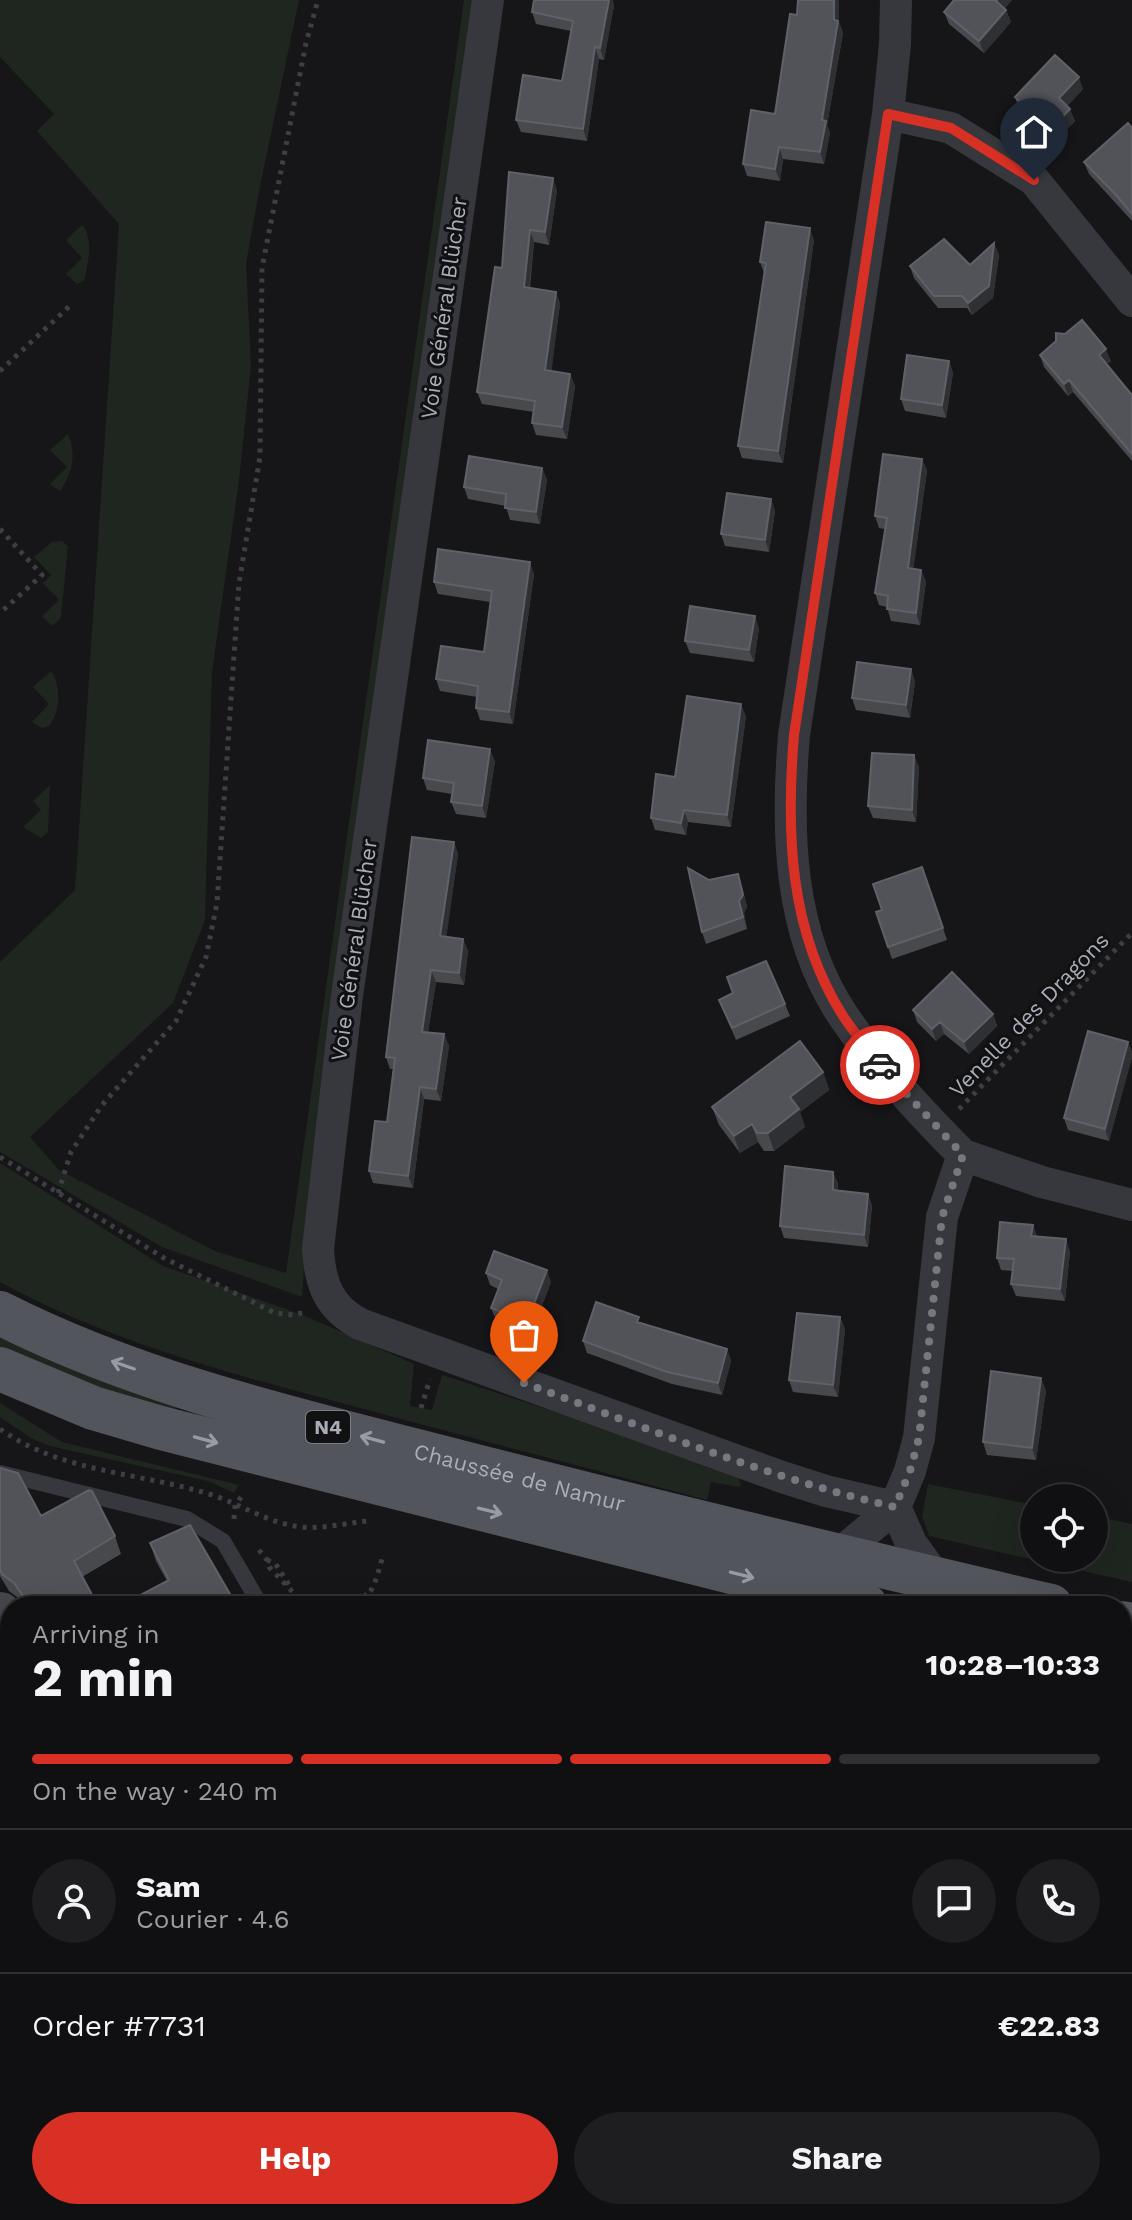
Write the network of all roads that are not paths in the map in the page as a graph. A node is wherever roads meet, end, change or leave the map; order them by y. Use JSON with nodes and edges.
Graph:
{"nodes":[{"id":1,"x":488,"y":0,"type":"edge"},
{"id":2,"x":896,"y":0,"type":"edge"},
{"id":3,"x":888,"y":114,"type":"junction"},
{"id":4,"x":1132,"y":301,"type":"edge"},
{"id":5,"x":963,"y":1155,"type":"junction"},
{"id":6,"x":1132,"y":1205,"type":"edge"},
{"id":7,"x":0,"y":1313,"type":"edge"},
{"id":8,"x":0,"y":1369,"type":"edge"},
{"id":9,"x":0,"y":1473,"type":"edge"},
{"id":10,"x":895,"y":1507,"type":"junction"},
{"id":11,"x":837,"y":1556,"type":"junction"},
{"id":12,"x":937,"y":1579,"type":"junction"},
{"id":13,"x":255,"y":1596,"type":"edge"},
{"id":14,"x":824,"y":1596,"type":"edge"},
{"id":15,"x":1009,"y":1596,"type":"edge"}],
"edges":[{"from":1,"to":10,"type":"street","name":"Voie Général Blücher"},
{"from":2,"to":3,"type":"street"},
{"from":3,"to":4,"type":"street"},
{"from":3,"to":5,"type":"street"},
{"from":5,"to":6,"type":"street"},
{"from":5,"to":10,"type":"street"},
{"from":11,"to":7,"type":"main road","name":"Chaussée de Namur","number":"N4","one_way":true},
{"from":8,"to":14,"type":"main road","name":"Chaussée de Namur","number":"N4","one_way":true},
{"from":9,"to":13,"type":"lane"},
{"from":10,"to":11,"type":"street"},
{"from":10,"to":12,"type":"street"},
{"from":11,"to":12,"type":"main road","name":"Chaussée de Namur","number":"N4"},
{"from":12,"to":15,"type":"main road","name":"Chaussée de Namur","number":"N4"}]}
